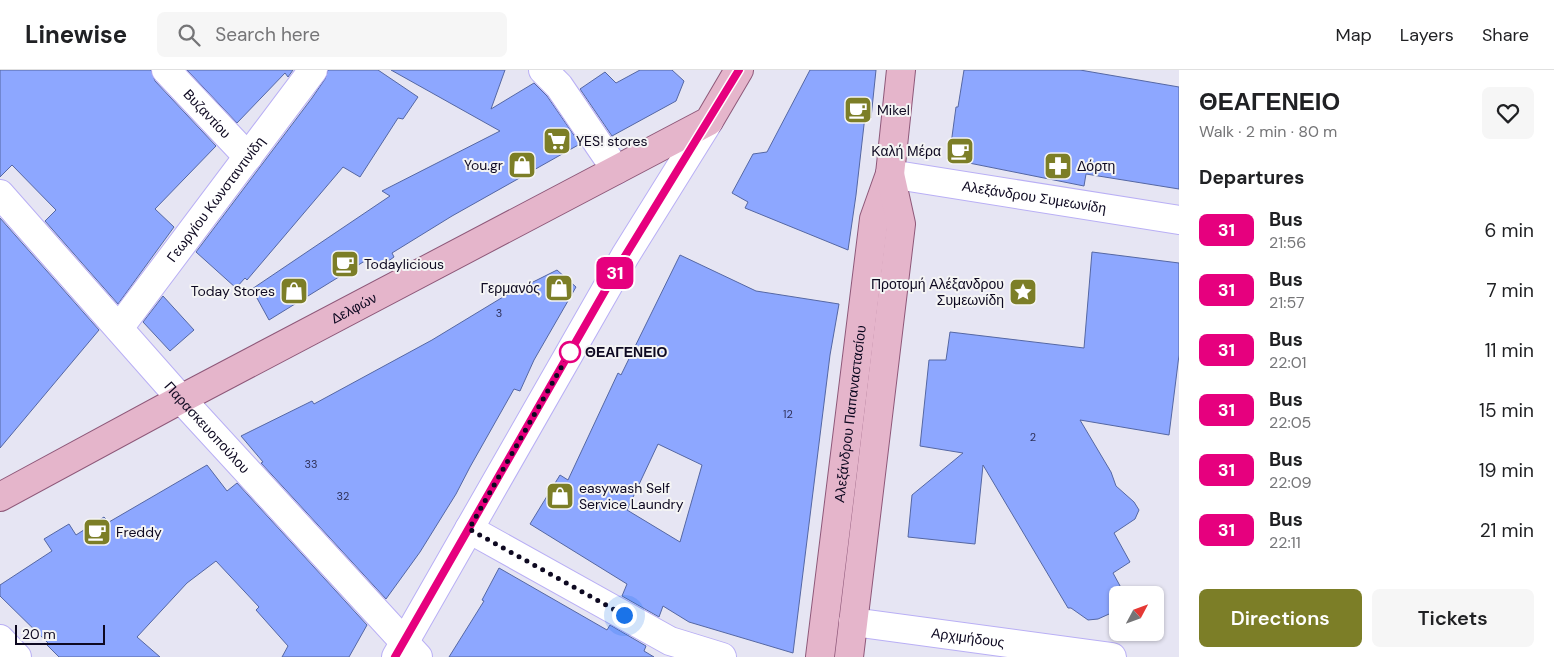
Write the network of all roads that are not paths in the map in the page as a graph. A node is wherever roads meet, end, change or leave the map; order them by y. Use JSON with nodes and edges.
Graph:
{"nodes":[{"id":1,"x":166,"y":70,"type":"edge"},
{"id":2,"x":313,"y":70,"type":"edge"},
{"id":3,"x":543,"y":70,"type":"edge"},
{"id":4,"x":739,"y":70,"type":"edge"},
{"id":5,"x":901,"y":70,"type":"edge"},
{"id":6,"x":709,"y":120,"type":"junction"},
{"id":7,"x":248,"y":157,"type":"junction"},
{"id":8,"x":616,"y":170,"type":"junction"},
{"id":9,"x":890,"y":174,"type":"junction"},
{"id":10,"x":0,"y":194,"type":"edge"},
{"id":11,"x":1179,"y":220,"type":"edge"},
{"id":12,"x":119,"y":328,"type":"junction"},
{"id":13,"x":181,"y":399,"type":"junction"},
{"id":14,"x":0,"y":497,"type":"edge"},
{"id":15,"x":469,"y":529,"type":"junction"},
{"id":16,"x":853,"y":622,"type":"junction"},
{"id":17,"x":0,"y":639,"type":"edge"},
{"id":18,"x":406,"y":652,"type":"edge"},
{"id":19,"x":17,"y":657,"type":"edge"},
{"id":20,"x":722,"y":657,"type":"edge"},
{"id":21,"x":820,"y":657,"type":"edge"},
{"id":22,"x":849,"y":657,"type":"edge"},
{"id":23,"x":1112,"y":657,"type":"edge"}],
"edges":[{"from":1,"to":7,"type":"street","name":"Βυζαντίου"},
{"from":2,"to":7,"type":"street","name":"Γεωργίου Κωνσταντινίδη"},
{"from":3,"to":8,"type":"street"},
{"from":4,"to":6,"type":"main road"},
{"from":5,"to":9,"type":"main road","name":"Αλεξάνδρου Παπαναστασίου"},
{"from":6,"to":8,"type":"main road","name":"Δελφών"},
{"from":6,"to":15,"type":"street"},
{"from":7,"to":12,"type":"street","name":"Γεωργίου Κωνσταντινίδη"},
{"from":8,"to":13,"type":"main road","name":"Δελφών"},
{"from":9,"to":11,"type":"street","name":"Αλεξάνδρου Συμεωνίδη"},
{"from":9,"to":16,"type":"main road","name":"Αλεξάνδρου Παπαναστασίου"},
{"from":9,"to":21,"type":"main road","name":"Αλεξάνδρου Παπαναστασίου"},
{"from":10,"to":12,"type":"street","name":"Παρασκευοπούλου"},
{"from":12,"to":13,"type":"street","name":"Παρασκευοπούλου"},
{"from":13,"to":14,"type":"main road","name":"Δελφών"},
{"from":13,"to":18,"type":"street","name":"Παρασκευοπούλου"},
{"from":15,"to":18,"type":"street"},
{"from":15,"to":20,"type":"street"},
{"from":16,"to":22,"type":"main road","name":"Αλεξάνδρου Παπαναστασίου"},
{"from":16,"to":23,"type":"street","name":"Αρχιμήδους"},
{"from":17,"to":19,"type":"street"}]}
